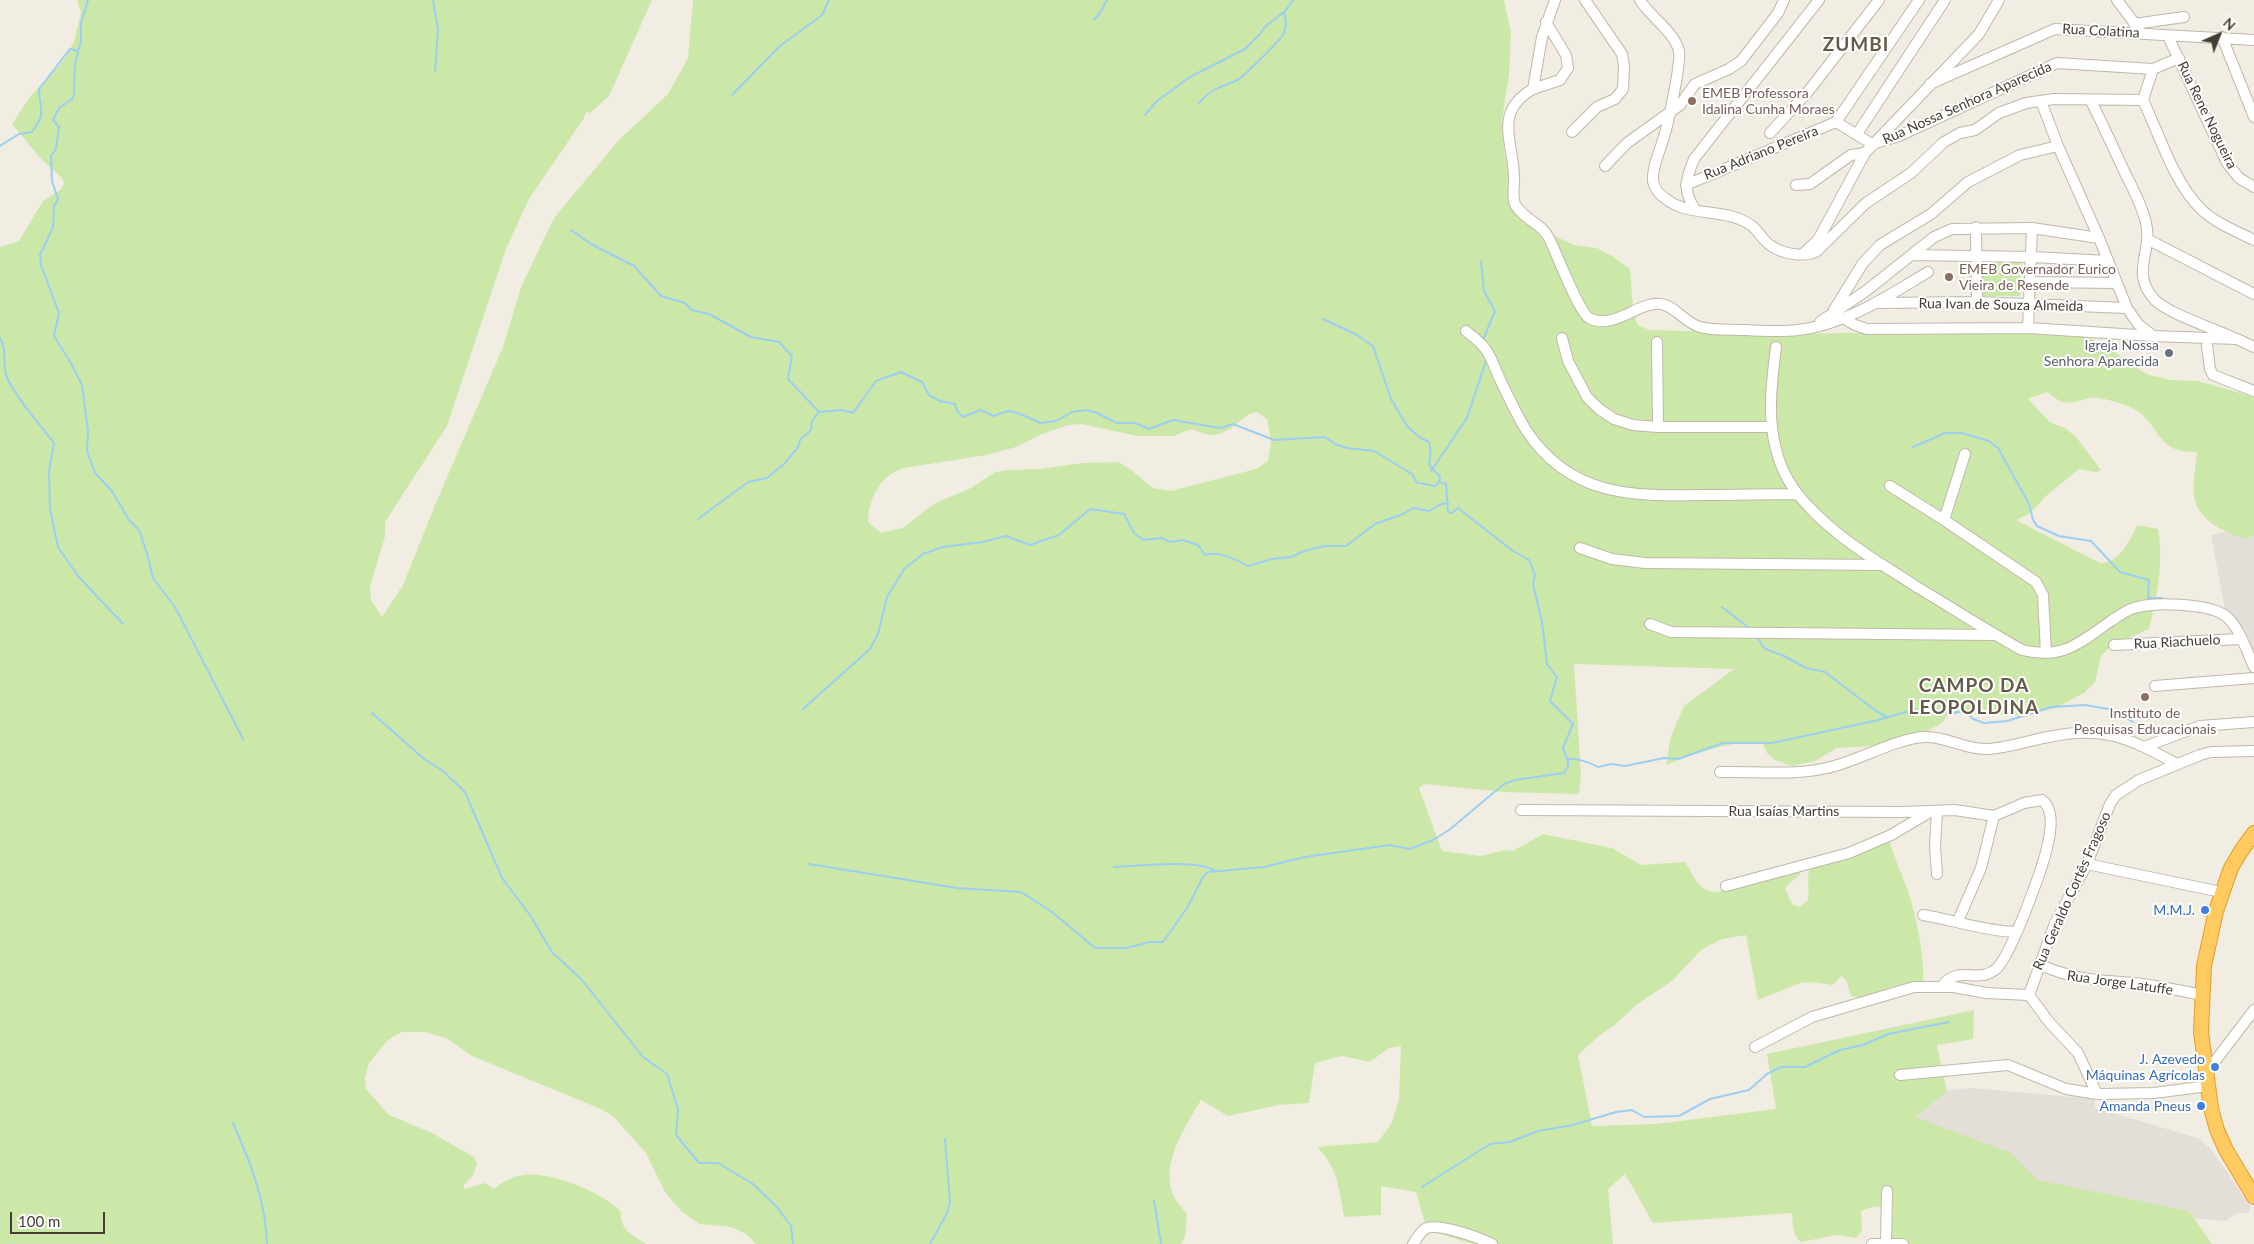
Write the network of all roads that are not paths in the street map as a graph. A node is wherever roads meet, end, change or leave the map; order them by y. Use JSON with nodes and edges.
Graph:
{"nodes":[{"id":1,"x":1555,"y":0,"type":"edge"},
{"id":2,"x":1585,"y":0,"type":"edge"},
{"id":3,"x":1640,"y":0,"type":"edge"},
{"id":4,"x":1784,"y":0,"type":"edge"},
{"id":5,"x":1819,"y":0,"type":"edge"},
{"id":6,"x":1879,"y":0,"type":"edge"},
{"id":7,"x":1919,"y":0,"type":"edge"},
{"id":8,"x":1945,"y":0,"type":"edge"},
{"id":9,"x":1999,"y":0,"type":"edge"},
{"id":10,"x":2117,"y":0,"type":"edge"},
{"id":11,"x":2184,"y":17,"type":"dead end"},
{"id":12,"x":1546,"y":22,"type":"junction"},
{"id":13,"x":2134,"y":24,"type":"junction"},
{"id":14,"x":2143,"y":33,"type":"junction"},
{"id":15,"x":2168,"y":36,"type":"junction"},
{"id":16,"x":2222,"y":37,"type":"junction"},
{"id":17,"x":2254,"y":40,"type":"edge"},
{"id":18,"x":2179,"y":58,"type":"junction"},
{"id":19,"x":2153,"y":69,"type":"junction"},
{"id":20,"x":1930,"y":84,"type":"junction"},
{"id":21,"x":1533,"y":89,"type":"junction"},
{"id":22,"x":2144,"y":100,"type":"junction"},
{"id":23,"x":2041,"y":101,"type":"junction"},
{"id":24,"x":2091,"y":101,"type":"junction"},
{"id":25,"x":1670,"y":112,"type":"junction"},
{"id":26,"x":2254,"y":117,"type":"edge"},
{"id":27,"x":1836,"y":122,"type":"junction"},
{"id":28,"x":1572,"y":132,"type":"dead end"},
{"id":29,"x":1770,"y":133,"type":"dead end"},
{"id":30,"x":1856,"y":134,"type":"junction"},
{"id":31,"x":1872,"y":144,"type":"junction"},
{"id":32,"x":2058,"y":146,"type":"junction"},
{"id":33,"x":1865,"y":153,"type":"junction"},
{"id":34,"x":1605,"y":166,"type":"dead end"},
{"id":35,"x":1686,"y":185,"type":"junction"},
{"id":36,"x":1796,"y":185,"type":"dead end"},
{"id":37,"x":2254,"y":187,"type":"edge"},
{"id":38,"x":1695,"y":210,"type":"junction"},
{"id":39,"x":1976,"y":227,"type":"junction"},
{"id":40,"x":2032,"y":228,"type":"junction"},
{"id":41,"x":2098,"y":238,"type":"junction"},
{"id":42,"x":2147,"y":238,"type":"junction"},
{"id":43,"x":2254,"y":240,"type":"edge"},
{"id":44,"x":1802,"y":254,"type":"junction"},
{"id":45,"x":1910,"y":255,"type":"junction"},
{"id":46,"x":1976,"y":257,"type":"junction"},
{"id":47,"x":2032,"y":257,"type":"junction"},
{"id":48,"x":2108,"y":261,"type":"junction"},
{"id":49,"x":1928,"y":272,"type":"dead end"},
{"id":50,"x":2031,"y":282,"type":"junction"},
{"id":51,"x":2116,"y":283,"type":"junction"},
{"id":52,"x":2254,"y":294,"type":"edge"},
{"id":53,"x":1977,"y":302,"type":"junction"},
{"id":54,"x":1876,"y":303,"type":"junction"},
{"id":55,"x":2030,"y":305,"type":"junction"},
{"id":56,"x":2126,"y":308,"type":"junction"},
{"id":57,"x":1832,"y":313,"type":"junction"},
{"id":58,"x":1843,"y":318,"type":"junction"},
{"id":59,"x":1811,"y":328,"type":"junction"},
{"id":60,"x":2028,"y":328,"type":"junction"},
{"id":61,"x":1466,"y":331,"type":"dead end"},
{"id":62,"x":2153,"y":336,"type":"junction"},
{"id":63,"x":1562,"y":338,"type":"dead end"},
{"id":64,"x":2237,"y":339,"type":"junction"},
{"id":65,"x":1657,"y":342,"type":"dead end"},
{"id":66,"x":2207,"y":346,"type":"dead end"},
{"id":67,"x":1776,"y":347,"type":"dead end"},
{"id":68,"x":2254,"y":347,"type":"edge"},
{"id":69,"x":2254,"y":391,"type":"edge"},
{"id":70,"x":1658,"y":426,"type":"junction"},
{"id":71,"x":1772,"y":427,"type":"junction"},
{"id":72,"x":1965,"y":454,"type":"dead end"},
{"id":73,"x":1890,"y":486,"type":"dead end"},
{"id":74,"x":1797,"y":494,"type":"junction"},
{"id":75,"x":1944,"y":520,"type":"junction"},
{"id":76,"x":1580,"y":548,"type":"dead end"},
{"id":77,"x":1882,"y":565,"type":"junction"},
{"id":78,"x":1650,"y":624,"type":"dead end"},
{"id":79,"x":1994,"y":634,"type":"junction"},
{"id":80,"x":2240,"y":639,"type":"junction"},
{"id":81,"x":2114,"y":645,"type":"dead end"},
{"id":82,"x":2046,"y":653,"type":"junction"},
{"id":83,"x":2254,"y":667,"type":"edge"},
{"id":84,"x":2254,"y":678,"type":"edge"},
{"id":85,"x":2156,"y":686,"type":"dead end"},
{"id":86,"x":2254,"y":722,"type":"edge"},
{"id":87,"x":2144,"y":747,"type":"junction"},
{"id":88,"x":2254,"y":750,"type":"edge"},
{"id":89,"x":2178,"y":764,"type":"junction"},
{"id":90,"x":1720,"y":772,"type":"dead end"},
{"id":91,"x":1521,"y":810,"type":"dead end"},
{"id":92,"x":1934,"y":811,"type":"junction"},
{"id":93,"x":1994,"y":816,"type":"junction"},
{"id":94,"x":2254,"y":834,"type":"edge"},
{"id":95,"x":2087,"y":864,"type":"junction"},
{"id":96,"x":1937,"y":874,"type":"dead end"},
{"id":97,"x":1726,"y":886,"type":"dead end"},
{"id":98,"x":2221,"y":892,"type":"junction"},
{"id":99,"x":1923,"y":915,"type":"dead end"},
{"id":100,"x":1958,"y":921,"type":"junction"},
{"id":101,"x":2016,"y":932,"type":"junction"},
{"id":102,"x":2039,"y":964,"type":"junction"},
{"id":103,"x":1941,"y":987,"type":"junction"},
{"id":104,"x":2204,"y":994,"type":"junction"},
{"id":105,"x":2029,"y":995,"type":"junction"},
{"id":106,"x":2254,"y":1010,"type":"edge"},
{"id":107,"x":1755,"y":1047,"type":"dead end"},
{"id":108,"x":1900,"y":1075,"type":"dead end"},
{"id":109,"x":2207,"y":1079,"type":"junction"},
{"id":110,"x":2097,"y":1094,"type":"junction"},
{"id":111,"x":2226,"y":1150,"type":"junction"},
{"id":112,"x":2254,"y":1187,"type":"edge"},
{"id":113,"x":1887,"y":1191,"type":"dead end"},
{"id":114,"x":2254,"y":1197,"type":"edge"},
{"id":115,"x":1886,"y":1243,"type":"edge"},
{"id":116,"x":1413,"y":1244,"type":"edge"},
{"id":117,"x":1492,"y":1244,"type":"edge"},
{"id":118,"x":1872,"y":1244,"type":"edge"},
{"id":119,"x":1903,"y":1244,"type":"edge"}],
"edges":[{"from":1,"to":12,"type":"street"},
{"from":2,"to":28,"type":"street"},
{"from":3,"to":25,"type":"street"},
{"from":4,"to":25,"type":"street"},
{"from":5,"to":35,"type":"street"},
{"from":6,"to":29,"type":"street"},
{"from":7,"to":27,"type":"street"},
{"from":8,"to":30,"type":"street"},
{"from":9,"to":20,"type":"street"},
{"from":10,"to":13,"type":"street"},
{"from":11,"to":13,"type":"street"},
{"from":12,"to":21,"type":"street"},
{"from":12,"to":21,"type":"street"},
{"from":13,"to":14,"type":"street"},
{"from":14,"to":15,"type":"street","name":"Rua Colatina"},
{"from":14,"to":20,"type":"street","name":"Rua Colatina"},
{"from":15,"to":16,"type":"street","name":"Rua Colatina"},
{"from":15,"to":18,"type":"street","name":"Rua Rene Nogueira"},
{"from":16,"to":17,"type":"street","name":"Rua Colatina"},
{"from":16,"to":26,"type":"street"},
{"from":18,"to":19,"type":"street","name":"Rua Nossa Senhora Aparecida"},
{"from":18,"to":37,"type":"street","name":"Rua Rene Nogueira"},
{"from":19,"to":22,"type":"street"},
{"from":19,"to":31,"type":"street","name":"Rua Nossa Senhora Aparecida"},
{"from":20,"to":31,"type":"street"},
{"from":21,"to":59,"type":"street"},
{"from":22,"to":24,"type":"street"},
{"from":22,"to":43,"type":"street"},
{"from":23,"to":24,"type":"street"},
{"from":23,"to":32,"type":"street"},
{"from":23,"to":44,"type":"street"},
{"from":24,"to":42,"type":"street"},
{"from":25,"to":34,"type":"street"},
{"from":25,"to":38,"type":"street"},
{"from":27,"to":30,"type":"street"},
{"from":27,"to":35,"type":"street","name":"Rua Adriano Pereira"},
{"from":30,"to":31,"type":"street"},
{"from":31,"to":33,"type":"street"},
{"from":32,"to":41,"type":"street"},
{"from":32,"to":57,"type":"street"},
{"from":33,"to":36,"type":"street"},
{"from":33,"to":44,"type":"street"},
{"from":35,"to":38,"type":"street"},
{"from":38,"to":44,"type":"street"},
{"from":39,"to":40,"type":"street"},
{"from":39,"to":45,"type":"street"},
{"from":39,"to":46,"type":"street"},
{"from":40,"to":41,"type":"street"},
{"from":40,"to":47,"type":"street"},
{"from":41,"to":48,"type":"street"},
{"from":42,"to":52,"type":"street"},
{"from":42,"to":64,"type":"street"},
{"from":45,"to":46,"type":"street"},
{"from":45,"to":57,"type":"street"},
{"from":46,"to":47,"type":"street"},
{"from":46,"to":53,"type":"street"},
{"from":47,"to":48,"type":"street"},
{"from":47,"to":50,"type":"street"},
{"from":48,"to":51,"type":"street"},
{"from":49,"to":54,"type":"street"},
{"from":50,"to":51,"type":"street"},
{"from":50,"to":55,"type":"street"},
{"from":51,"to":56,"type":"street"},
{"from":53,"to":54,"type":"street","name":"Rua Ivan de Souza Almeida"},
{"from":53,"to":55,"type":"street","name":"Rua Ivan de Souza Almeida"},
{"from":54,"to":58,"type":"street"},
{"from":55,"to":56,"type":"street","name":"Rua Ivan de Souza Almeida"},
{"from":55,"to":60,"type":"street"},
{"from":56,"to":62,"type":"street"},
{"from":57,"to":59,"type":"street"},
{"from":58,"to":59,"type":"street"},
{"from":58,"to":60,"type":"street"},
{"from":60,"to":62,"type":"street"},
{"from":61,"to":74,"type":"street"},
{"from":62,"to":64,"type":"street"},
{"from":63,"to":70,"type":"street"},
{"from":64,"to":68,"type":"street"},
{"from":65,"to":70,"type":"street"},
{"from":66,"to":69,"type":"street"},
{"from":67,"to":71,"type":"street"},
{"from":70,"to":71,"type":"street"},
{"from":71,"to":74,"type":"street"},
{"from":72,"to":75,"type":"street"},
{"from":73,"to":75,"type":"street"},
{"from":74,"to":77,"type":"street"},
{"from":75,"to":82,"type":"street"},
{"from":76,"to":77,"type":"street"},
{"from":77,"to":79,"type":"street"},
{"from":78,"to":79,"type":"street"},
{"from":79,"to":82,"type":"street"},
{"from":80,"to":81,"type":"street","name":"Rua Riachuelo"},
{"from":80,"to":82,"type":"street"},
{"from":80,"to":83,"type":"street"},
{"from":84,"to":85,"type":"street"},
{"from":86,"to":87,"type":"street"},
{"from":87,"to":89,"type":"street"},
{"from":87,"to":90,"type":"street"},
{"from":88,"to":89,"type":"street","name":"Rua Geraldo Cortês Fragoso"},
{"from":89,"to":95,"type":"street","name":"Rua Geraldo Cortês Fragoso"},
{"from":91,"to":92,"type":"street","name":"Rua Isaías Martins"},
{"from":92,"to":93,"type":"street","name":"Rua Isaías Martins"},
{"from":92,"to":96,"type":"street"},
{"from":92,"to":97,"type":"street"},
{"from":93,"to":100,"type":"street"},
{"from":93,"to":101,"type":"street"},
{"from":94,"to":98,"type":"highway"},
{"from":95,"to":98,"type":"street"},
{"from":95,"to":102,"type":"street","name":"Rua Geraldo Cortês Fragoso"},
{"from":98,"to":104,"type":"highway"},
{"from":99,"to":100,"type":"street"},
{"from":100,"to":101,"type":"street"},
{"from":101,"to":103,"type":"street"},
{"from":102,"to":104,"type":"street","name":"Rua Jorge Latuffe"},
{"from":102,"to":105,"type":"street","name":"Rua Geraldo Cortês Fragoso"},
{"from":103,"to":105,"type":"street"},
{"from":103,"to":107,"type":"street"},
{"from":104,"to":109,"type":"highway"},
{"from":105,"to":110,"type":"street"},
{"from":106,"to":109,"type":"street"},
{"from":108,"to":110,"type":"street"},
{"from":109,"to":110,"type":"street"},
{"from":109,"to":111,"type":"highway"},
{"from":111,"to":112,"type":"highway"},
{"from":111,"to":114,"type":"highway"},
{"from":113,"to":115,"type":"street"},
{"from":115,"to":118,"type":"street"},
{"from":115,"to":119,"type":"street"},
{"from":116,"to":117,"type":"street"}]}
